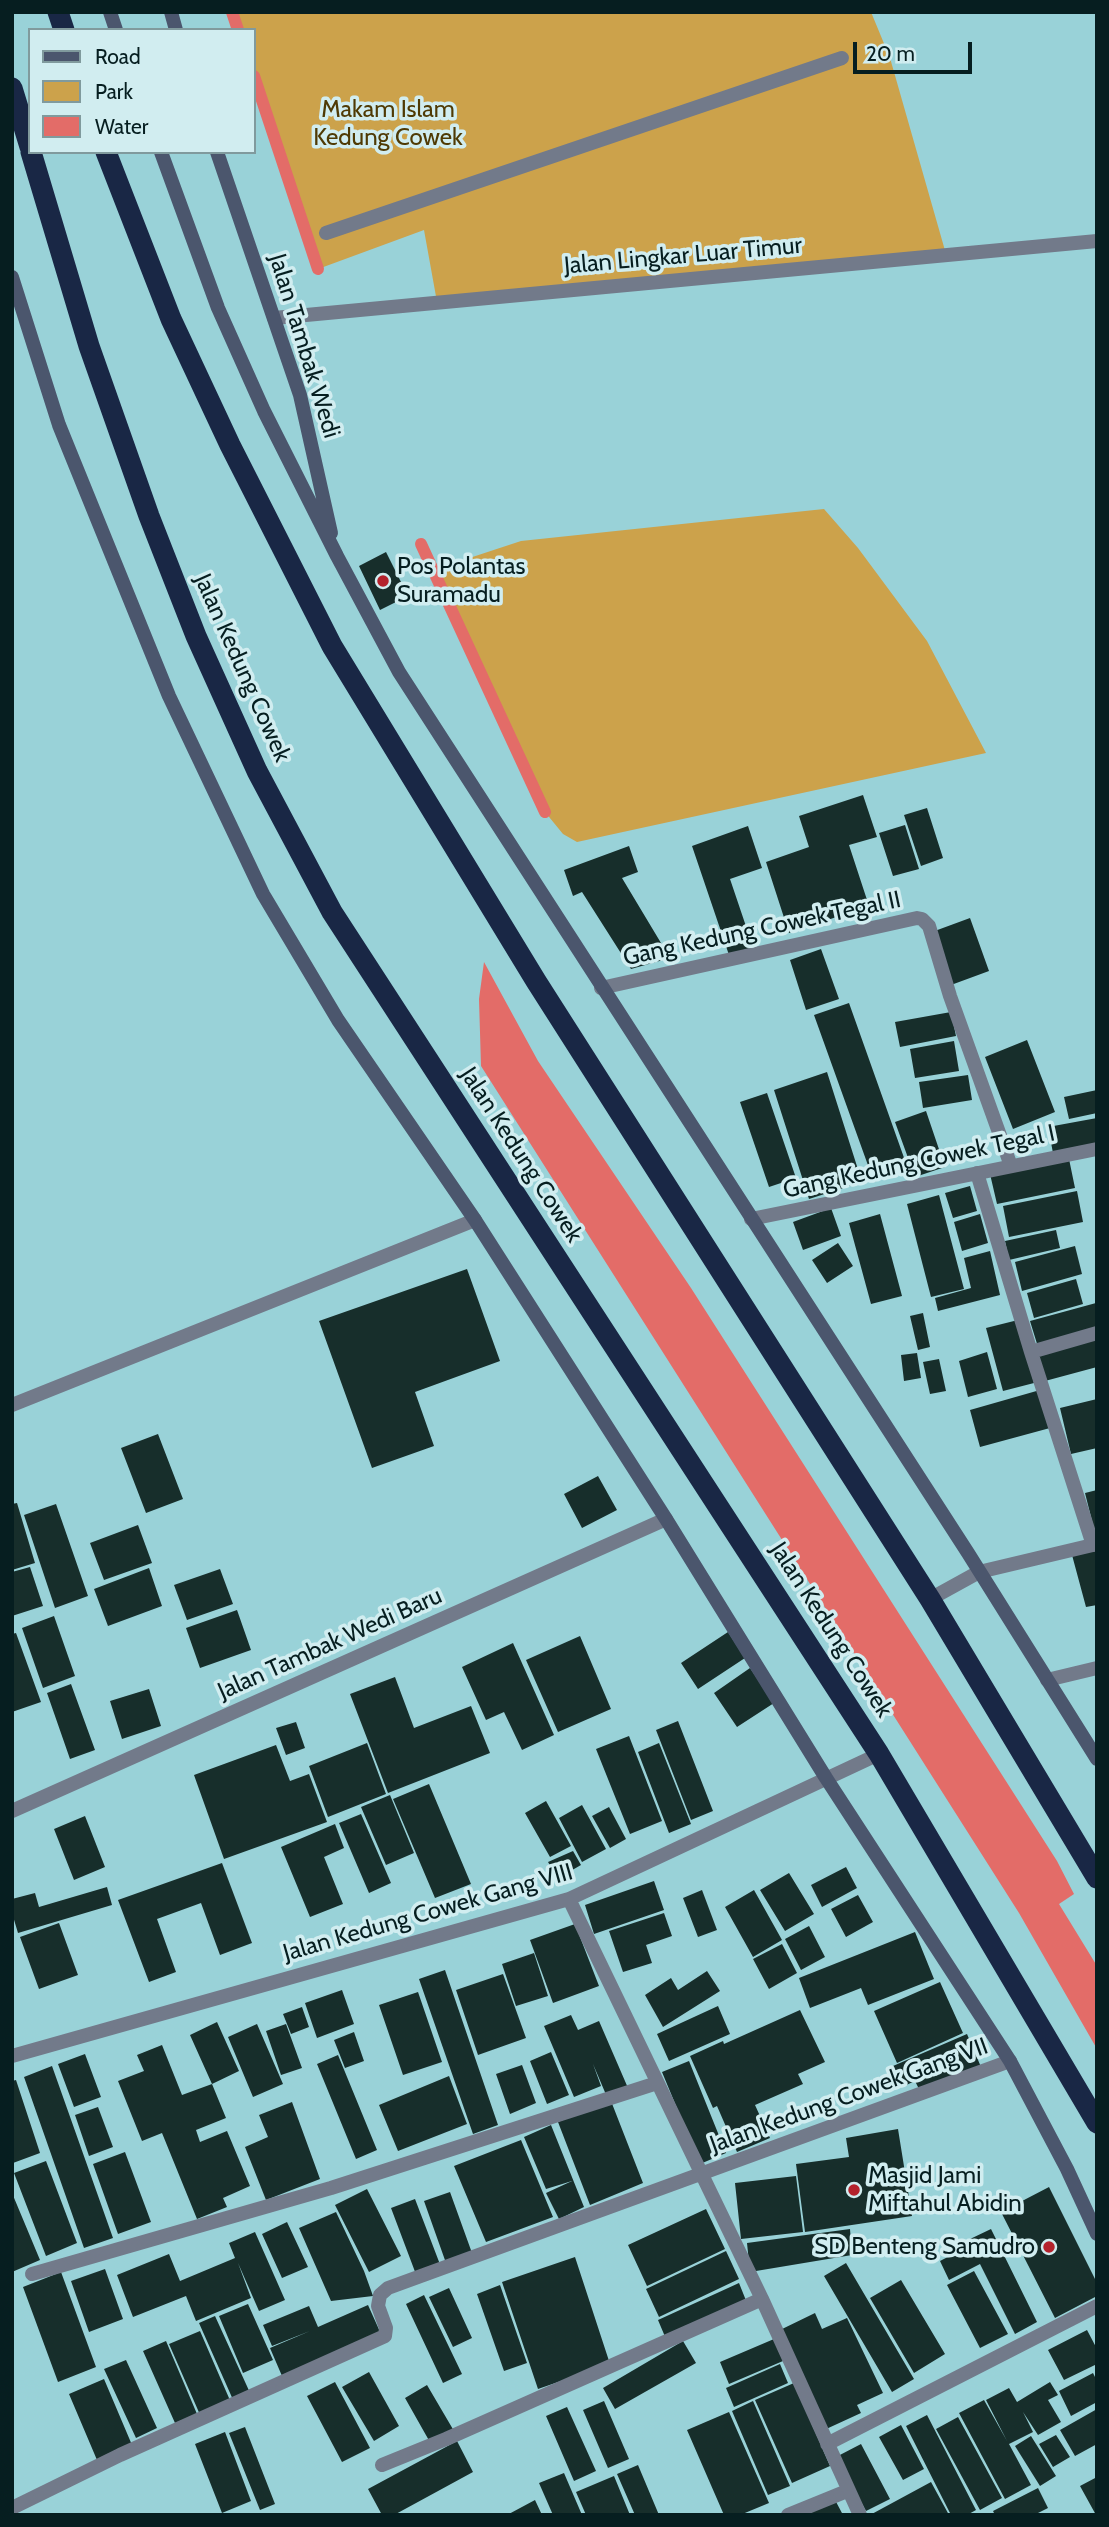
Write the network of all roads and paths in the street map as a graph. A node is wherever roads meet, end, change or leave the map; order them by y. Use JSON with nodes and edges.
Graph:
{"nodes":[{"id":1,"x":842,"y":58,"type":"dead end"},
{"id":2,"x":12,"y":88,"type":"edge"},
{"id":3,"x":25,"y":141,"type":"edge"},
{"id":4,"x":29,"y":154,"type":"edge"},
{"id":5,"x":107,"y":154,"type":"edge"},
{"id":6,"x":162,"y":154,"type":"edge"},
{"id":7,"x":218,"y":154,"type":"edge"},
{"id":8,"x":326,"y":233,"type":"dead end"},
{"id":9,"x":1097,"y":240,"type":"edge"},
{"id":10,"x":12,"y":277,"type":"edge"},
{"id":11,"x":274,"y":318,"type":"junction"},
{"id":12,"x":337,"y":556,"type":"junction"},
{"id":13,"x":601,"y":988,"type":"junction"},
{"id":14,"x":1097,"y":1149,"type":"edge"},
{"id":15,"x":1011,"y":1166,"type":"junction"},
{"id":16,"x":976,"y":1173,"type":"junction"},
{"id":17,"x":751,"y":1219,"type":"junction"},
{"id":18,"x":475,"y":1220,"type":"junction"},
{"id":19,"x":1097,"y":1333,"type":"edge"},
{"id":20,"x":1031,"y":1352,"type":"junction"},
{"id":21,"x":12,"y":1405,"type":"edge"},
{"id":22,"x":666,"y":1519,"type":"junction"},
{"id":23,"x":1095,"y":1544,"type":"edge"},
{"id":24,"x":979,"y":1572,"type":"junction"},
{"id":25,"x":930,"y":1599,"type":"junction"},
{"id":26,"x":1097,"y":1668,"type":"edge"},
{"id":27,"x":1047,"y":1679,"type":"junction"},
{"id":28,"x":879,"y":1754,"type":"junction"},
{"id":29,"x":1097,"y":1759,"type":"edge"},
{"id":30,"x":827,"y":1777,"type":"junction"},
{"id":31,"x":12,"y":1811,"type":"edge"},
{"id":32,"x":1097,"y":1878,"type":"edge"},
{"id":33,"x":569,"y":1899,"type":"junction"},
{"id":34,"x":12,"y":2056,"type":"edge"},
{"id":35,"x":1010,"y":2061,"type":"junction"},
{"id":36,"x":657,"y":2083,"type":"junction"},
{"id":37,"x":1097,"y":2123,"type":"edge"},
{"id":38,"x":703,"y":2174,"type":"junction"},
{"id":39,"x":1097,"y":2234,"type":"edge"},
{"id":40,"x":32,"y":2274,"type":"dead end"},
{"id":41,"x":762,"y":2299,"type":"junction"},
{"id":42,"x":1097,"y":2306,"type":"edge"},
{"id":43,"x":827,"y":2444,"type":"junction"},
{"id":44,"x":382,"y":2465,"type":"dead end"},
{"id":45,"x":848,"y":2491,"type":"junction"},
{"id":46,"x":12,"y":2508,"type":"edge"},
{"id":47,"x":788,"y":2515,"type":"edge"},
{"id":48,"x":860,"y":2515,"type":"edge"}],
"edges":[{"from":1,"to":8,"type":"street"},
{"from":2,"to":3,"type":"highway","name":"Jalan Kedung Cowek"},
{"from":4,"to":28,"type":"highway","name":"Jalan Kedung Cowek"},
{"from":5,"to":25,"type":"highway"},
{"from":6,"to":12,"type":"main road"},
{"from":7,"to":11,"type":"main road","name":"Jalan Tambak Wedi"},
{"from":9,"to":11,"type":"street","name":"Jalan Lingkar Luar Timur"},
{"from":10,"to":18,"type":"main road"},
{"from":11,"to":12,"type":"main road","name":"Jalan Tambak Wedi"},
{"from":12,"to":13,"type":"main road"},
{"from":13,"to":15,"type":"street","name":"Gang Kedung Cowek Tegal II"},
{"from":13,"to":17,"type":"main road"},
{"from":14,"to":15,"type":"street","name":"Gang Kedung Cowek Tegal I"},
{"from":15,"to":16,"type":"street","name":"Gang Kedung Cowek Tegal I"},
{"from":16,"to":17,"type":"street","name":"Gang Kedung Cowek Tegal I"},
{"from":16,"to":20,"type":"street"},
{"from":17,"to":24,"type":"main road"},
{"from":18,"to":21,"type":"street"},
{"from":18,"to":22,"type":"main road"},
{"from":19,"to":20,"type":"street"},
{"from":20,"to":23,"type":"street"},
{"from":22,"to":30,"type":"main road"},
{"from":22,"to":31,"type":"street","name":"Jalan Tambak Wedi Baru"},
{"from":23,"to":24,"type":"street"},
{"from":24,"to":25,"type":"street"},
{"from":24,"to":27,"type":"main road"},
{"from":25,"to":32,"type":"highway"},
{"from":26,"to":27,"type":"street"},
{"from":27,"to":29,"type":"main road"},
{"from":28,"to":30,"type":"street","name":"Jalan Kedung Cowek Gang VIII"},
{"from":28,"to":37,"type":"highway","name":"Jalan Kedung Cowek"},
{"from":30,"to":33,"type":"street","name":"Jalan Kedung Cowek Gang VIII"},
{"from":30,"to":35,"type":"main road"},
{"from":33,"to":34,"type":"street","name":"Jalan Kedung Cowek Gang VIII"},
{"from":33,"to":36,"type":"street"},
{"from":35,"to":38,"type":"street","name":"Jalan Kedung Cowek Gang VII"},
{"from":35,"to":39,"type":"main road"},
{"from":36,"to":38,"type":"street"},
{"from":36,"to":40,"type":"street"},
{"from":38,"to":41,"type":"street"},
{"from":38,"to":46,"type":"street","name":"Jalan Kedung Cowek Gang VII"},
{"from":41,"to":43,"type":"street"},
{"from":41,"to":44,"type":"street"},
{"from":42,"to":43,"type":"street"},
{"from":43,"to":45,"type":"street"},
{"from":45,"to":47,"type":"street"},
{"from":45,"to":48,"type":"street"}]}
